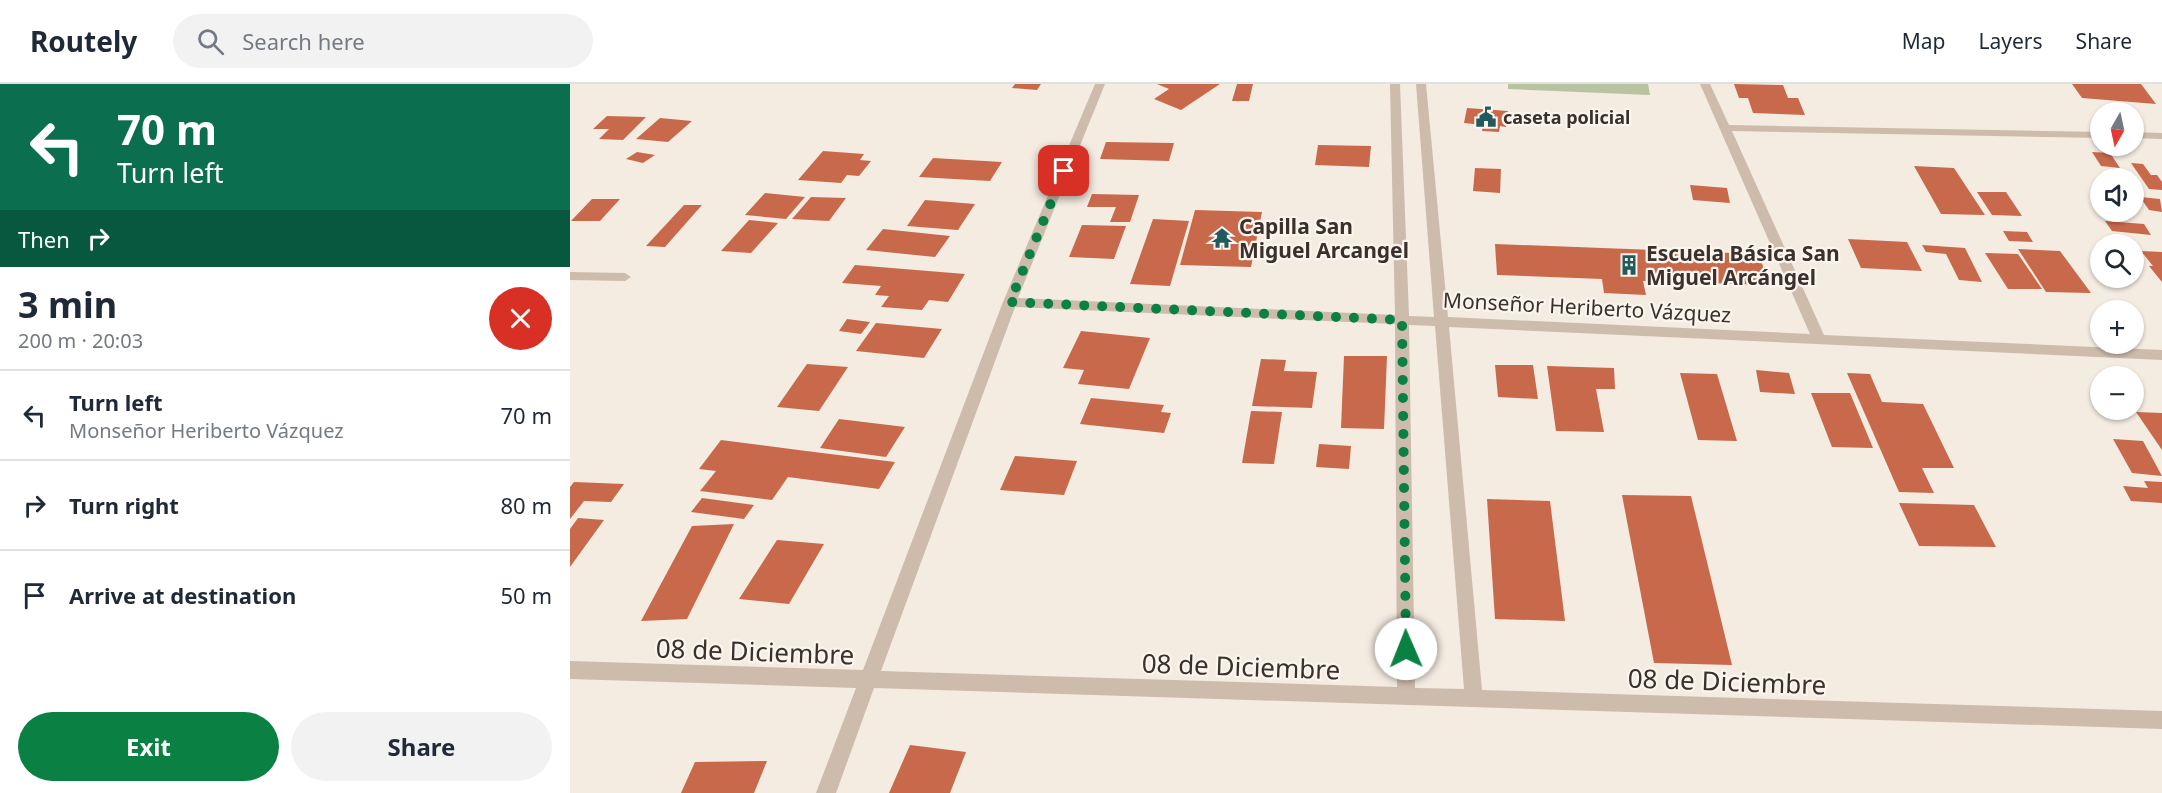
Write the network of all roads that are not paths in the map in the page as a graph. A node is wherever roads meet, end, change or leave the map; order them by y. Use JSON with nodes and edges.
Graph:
{"nodes":[{"id":1,"x":1100,"y":84,"type":"edge"},
{"id":2,"x":1395,"y":84,"type":"edge"},
{"id":3,"x":1420,"y":84,"type":"edge"},
{"id":4,"x":1705,"y":84,"type":"edge"},
{"id":5,"x":1724,"y":129,"type":"junction"},
{"id":6,"x":2090,"y":135,"type":"edge"},
{"id":7,"x":2144,"y":135,"type":"edge"},
{"id":8,"x":2162,"y":136,"type":"edge"},
{"id":9,"x":570,"y":276,"type":"edge"},
{"id":10,"x":625,"y":278,"type":"dead end"},
{"id":11,"x":1010,"y":302,"type":"junction"},
{"id":12,"x":1402,"y":320,"type":"junction"},
{"id":13,"x":1440,"y":322,"type":"junction"},
{"id":14,"x":1820,"y":339,"type":"junction"},
{"id":15,"x":2162,"y":355,"type":"edge"},
{"id":16,"x":570,"y":669,"type":"edge"},
{"id":17,"x":869,"y":680,"type":"junction"},
{"id":18,"x":1407,"y":696,"type":"junction"},
{"id":19,"x":1474,"y":699,"type":"junction"},
{"id":20,"x":2162,"y":720,"type":"edge"},
{"id":21,"x":826,"y":793,"type":"edge"}],
"edges":[{"from":1,"to":11,"type":"street"},
{"from":2,"to":12,"type":"street"},
{"from":3,"to":13,"type":"street"},
{"from":4,"to":5,"type":"street"},
{"from":5,"to":6,"type":"street"},
{"from":5,"to":14,"type":"street"},
{"from":7,"to":8,"type":"street"},
{"from":9,"to":10,"type":"street"},
{"from":11,"to":12,"type":"street","name":"Monseñor Heriberto Vázquez"},
{"from":11,"to":17,"type":"street"},
{"from":12,"to":13,"type":"street","name":"Monseñor Heriberto Vázquez"},
{"from":12,"to":18,"type":"street"},
{"from":13,"to":14,"type":"street","name":"Monseñor Heriberto Vázquez"},
{"from":13,"to":19,"type":"street"},
{"from":14,"to":15,"type":"street","name":"Monseñor Heriberto Vázquez"},
{"from":16,"to":17,"type":"street","name":"08 de Diciembre"},
{"from":17,"to":18,"type":"street","name":"08 de Diciembre"},
{"from":17,"to":21,"type":"street"},
{"from":18,"to":19,"type":"street","name":"08 de Diciembre"},
{"from":19,"to":20,"type":"street","name":"08 de Diciembre"}]}
